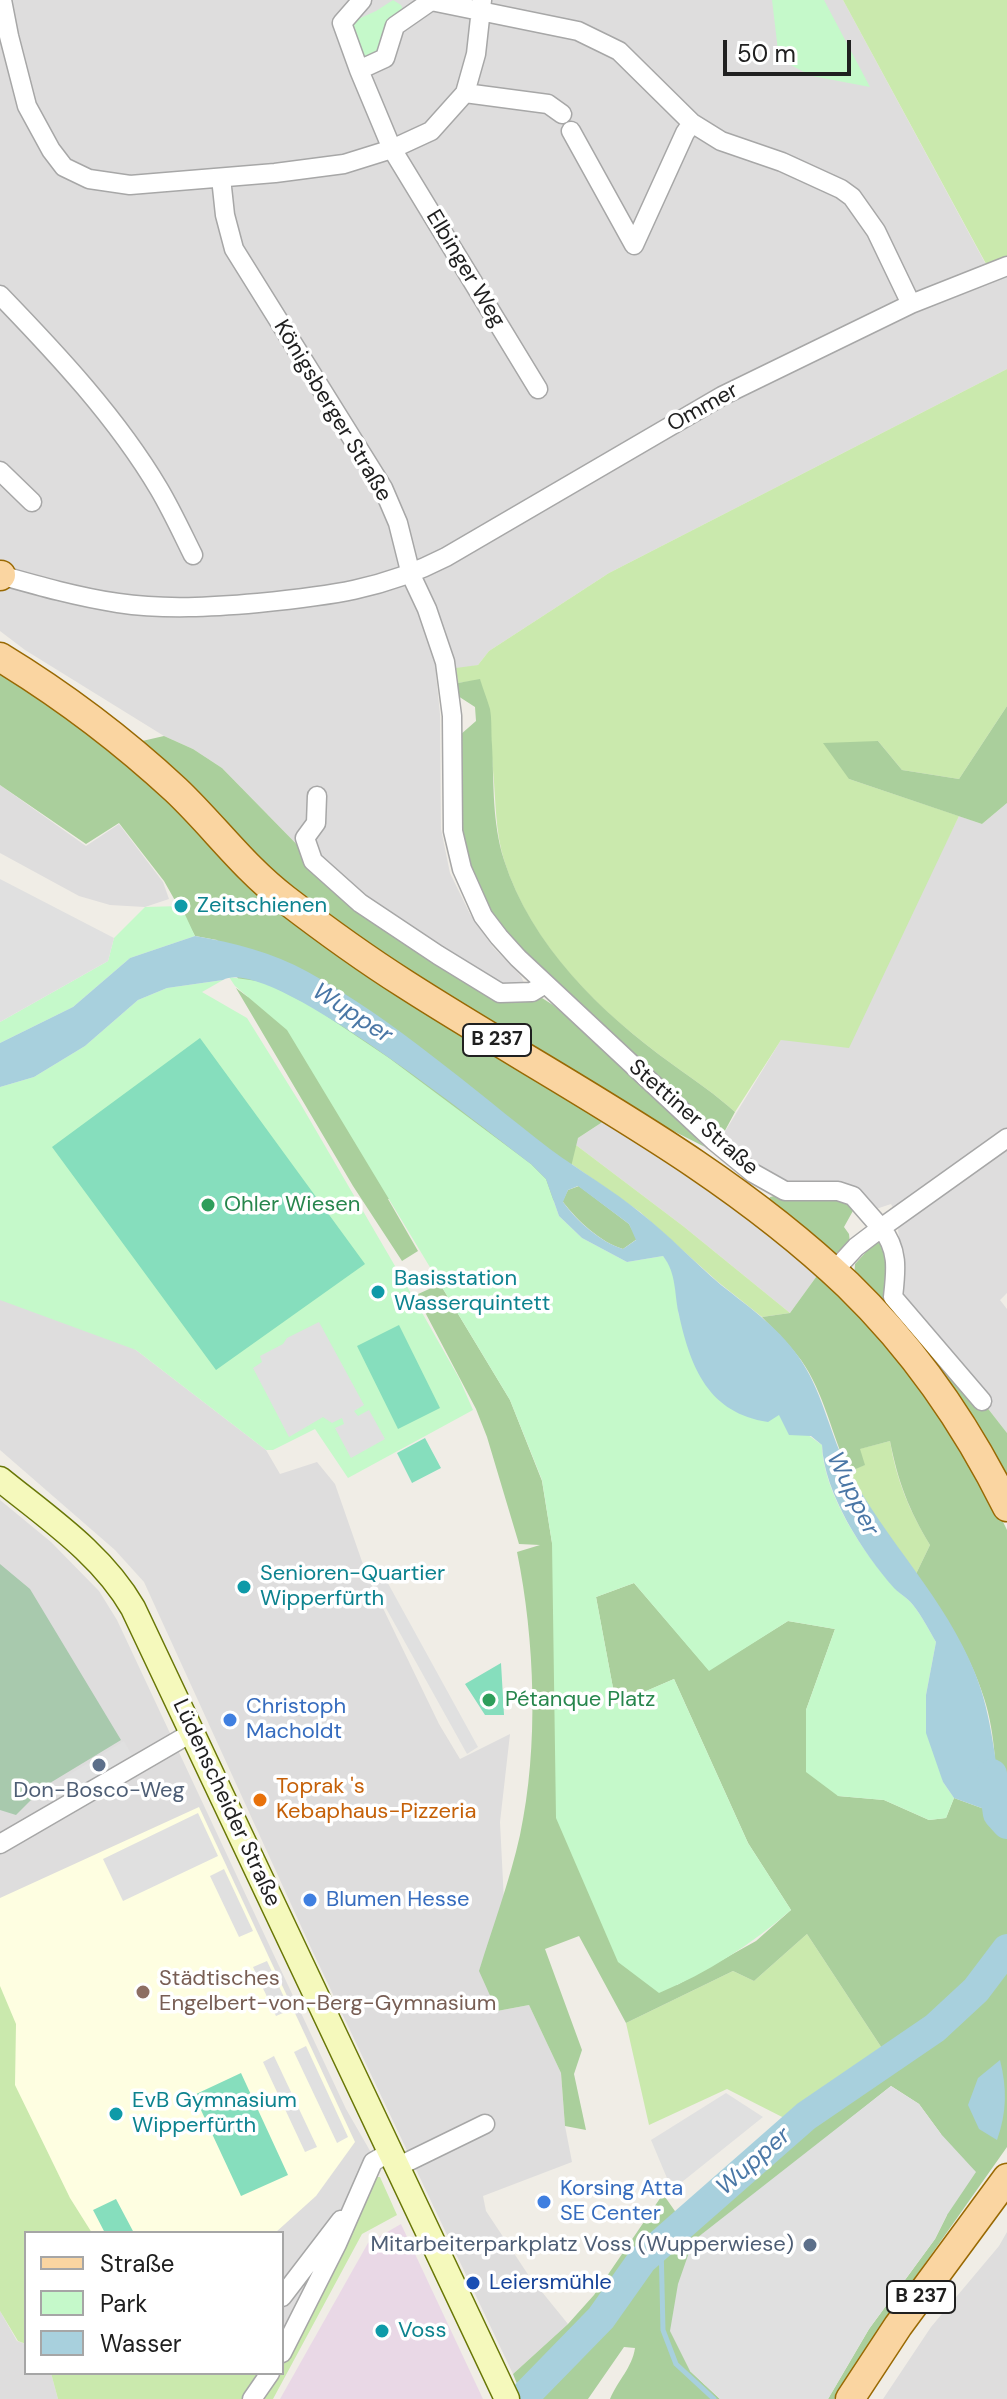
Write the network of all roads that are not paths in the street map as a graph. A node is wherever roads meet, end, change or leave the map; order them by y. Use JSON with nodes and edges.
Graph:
{"nodes":[{"id":1,"x":2,"y":0,"type":"edge"},
{"id":2,"x":362,"y":0,"type":"edge"},
{"id":3,"x":430,"y":1,"type":"edge"},
{"id":4,"x":481,"y":6,"type":"edge"},
{"id":5,"x":359,"y":70,"type":"junction"},
{"id":6,"x":465,"y":93,"type":"junction"},
{"id":7,"x":692,"y":123,"type":"junction"},
{"id":8,"x":392,"y":149,"type":"junction"},
{"id":9,"x":221,"y":178,"type":"junction"},
{"id":10,"x":1007,"y":266,"type":"edge"},
{"id":11,"x":0,"y":295,"type":"edge"},
{"id":12,"x":911,"y":304,"type":"junction"},
{"id":13,"x":538,"y":389,"type":"dead end"},
{"id":14,"x":0,"y":471,"type":"edge"},
{"id":15,"x":32,"y":502,"type":"dead end"},
{"id":16,"x":193,"y":555,"type":"dead end"},
{"id":17,"x":411,"y":575,"type":"junction"},
{"id":18,"x":0,"y":576,"type":"edge"},
{"id":19,"x":0,"y":657,"type":"edge"},
{"id":20,"x":317,"y":796,"type":"dead end"},
{"id":21,"x":545,"y":984,"type":"junction"},
{"id":22,"x":1007,"y":1138,"type":"edge"},
{"id":23,"x":881,"y":1228,"type":"junction"},
{"id":24,"x":833,"y":1272,"type":"junction"},
{"id":25,"x":982,"y":1401,"type":"dead end"},
{"id":26,"x":0,"y":1479,"type":"edge"},
{"id":27,"x":1007,"y":1507,"type":"edge"},
{"id":28,"x":193,"y":1732,"type":"junction"},
{"id":29,"x":0,"y":1844,"type":"edge"},
{"id":30,"x":485,"y":2124,"type":"dead end"},
{"id":31,"x":394,"y":2160,"type":"junction"},
{"id":32,"x":1001,"y":2187,"type":"edge"},
{"id":33,"x":350,"y":2212,"type":"junction"},
{"id":34,"x":284,"y":2294,"type":"edge"},
{"id":35,"x":284,"y":2349,"type":"edge"},
{"id":36,"x":269,"y":2375,"type":"edge"},
{"id":37,"x":504,"y":2392,"type":"edge"},
{"id":38,"x":252,"y":2399,"type":"edge"},
{"id":39,"x":850,"y":2399,"type":"edge"}],
"edges":[{"from":1,"to":9,"type":"street"},
{"from":2,"to":5,"type":"street","name":"Elbinger Weg"},
{"from":3,"to":4,"type":"street"},
{"from":3,"to":5,"type":"street"},
{"from":4,"to":6,"type":"street"},
{"from":4,"to":7,"type":"street"},
{"from":5,"to":8,"type":"street","name":"Elbinger Weg"},
{"from":6,"to":7,"type":"street"},
{"from":6,"to":8,"type":"street"},
{"from":7,"to":12,"type":"street"},
{"from":8,"to":9,"type":"street"},
{"from":8,"to":13,"type":"street","name":"Elbinger Weg"},
{"from":9,"to":17,"type":"street","name":"Königsberger Straße"},
{"from":10,"to":12,"type":"street","name":"Ommer"},
{"from":11,"to":16,"type":"street"},
{"from":12,"to":17,"type":"street","name":"Ommer"},
{"from":14,"to":15,"type":"street"},
{"from":17,"to":18,"type":"street"},
{"from":17,"to":21,"type":"street","name":"Stettiner Straße"},
{"from":19,"to":24,"type":"main road","number":"B 237"},
{"from":20,"to":21,"type":"street"},
{"from":21,"to":23,"type":"street","name":"Stettiner Straße"},
{"from":22,"to":23,"type":"street"},
{"from":23,"to":24,"type":"street"},
{"from":23,"to":25,"type":"street","name":"Stettiner Straße"},
{"from":24,"to":27,"type":"main road","number":"B 237"},
{"from":26,"to":28,"type":"main road","name":"Lüdenscheider Straße"},
{"from":28,"to":29,"type":"street"},
{"from":28,"to":31,"type":"main road","name":"Lüdenscheider Straße"},
{"from":30,"to":31,"type":"street"},
{"from":31,"to":33,"type":"street"},
{"from":31,"to":37,"type":"main road","name":"Lüdenscheider Straße"},
{"from":32,"to":39,"type":"main road","number":"B 237"},
{"from":33,"to":34,"type":"street"},
{"from":33,"to":35,"type":"street"},
{"from":36,"to":38,"type":"street"}]}
